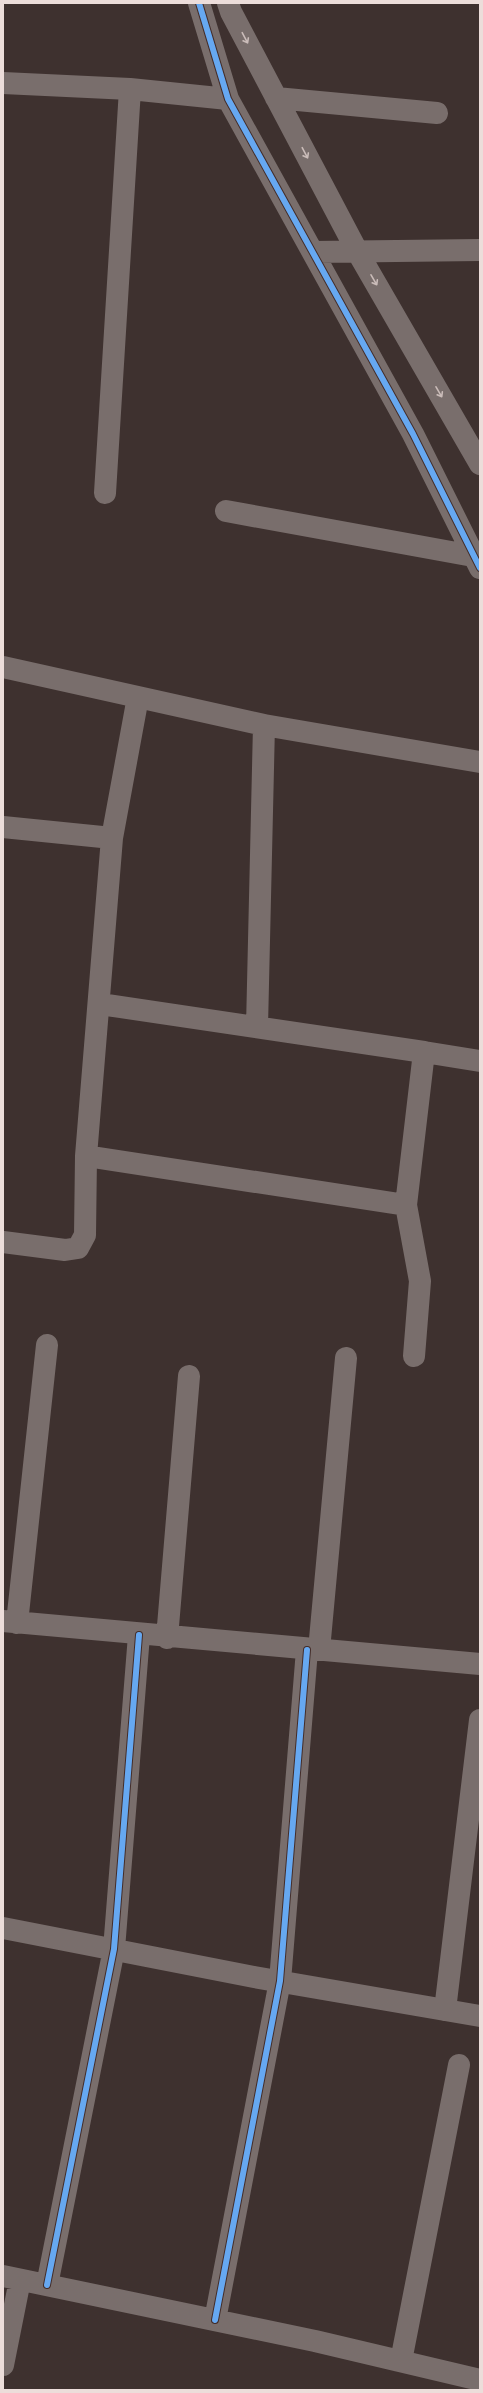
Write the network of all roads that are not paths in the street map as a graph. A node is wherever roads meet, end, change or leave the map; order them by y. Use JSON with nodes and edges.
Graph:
{"nodes":[{"id":1,"x":199,"y":3,"type":"edge"},
{"id":2,"x":228,"y":3,"type":"edge"},
{"id":3,"x":3,"y":83,"type":"edge"},
{"id":4,"x":130,"y":89,"type":"junction"},
{"id":5,"x":276,"y":98,"type":"junction"},
{"id":6,"x":228,"y":99,"type":"junction"},
{"id":7,"x":437,"y":113,"type":"dead end"},
{"id":8,"x":480,"y":250,"type":"edge"},
{"id":9,"x":357,"y":251,"type":"junction"},
{"id":10,"x":313,"y":252,"type":"junction"},
{"id":11,"x":474,"y":443,"type":"edge"},
{"id":12,"x":480,"y":464,"type":"edge"},
{"id":13,"x":105,"y":493,"type":"dead end"},
{"id":14,"x":226,"y":511,"type":"dead end"},
{"id":15,"x":476,"y":562,"type":"edge"},
{"id":16,"x":3,"y":667,"type":"edge"},
{"id":17,"x":138,"y":697,"type":"junction"},
{"id":18,"x":264,"y":725,"type":"junction"},
{"id":19,"x":480,"y":762,"type":"edge"},
{"id":20,"x":3,"y":827,"type":"edge"},
{"id":21,"x":112,"y":838,"type":"junction"},
{"id":22,"x":100,"y":1004,"type":"junction"},
{"id":23,"x":257,"y":1027,"type":"junction"},
{"id":24,"x":424,"y":1052,"type":"junction"},
{"id":25,"x":480,"y":1061,"type":"edge"},
{"id":26,"x":86,"y":1156,"type":"junction"},
{"id":27,"x":406,"y":1205,"type":"junction"},
{"id":28,"x":3,"y":1242,"type":"edge"},
{"id":29,"x":47,"y":1345,"type":"dead end"},
{"id":30,"x":414,"y":1356,"type":"dead end"},
{"id":31,"x":346,"y":1358,"type":"dead end"},
{"id":32,"x":189,"y":1376,"type":"dead end"},
{"id":33,"x":10,"y":1622,"type":"edge"},
{"id":34,"x":139,"y":1635,"type":"junction"},
{"id":35,"x":167,"y":1638,"type":"junction"},
{"id":36,"x":313,"y":1650,"type":"junction"},
{"id":37,"x":480,"y":1664,"type":"edge"},
{"id":38,"x":480,"y":1720,"type":"edge"},
{"id":39,"x":3,"y":1928,"type":"edge"},
{"id":40,"x":114,"y":1949,"type":"junction"},
{"id":41,"x":280,"y":1981,"type":"junction"},
{"id":42,"x":444,"y":2010,"type":"junction"},
{"id":43,"x":480,"y":2016,"type":"edge"},
{"id":44,"x":459,"y":2065,"type":"dead end"},
{"id":45,"x":12,"y":2278,"type":"edge"},
{"id":46,"x":47,"y":2285,"type":"junction"},
{"id":47,"x":215,"y":2320,"type":"junction"},
{"id":48,"x":401,"y":2361,"type":"junction"},
{"id":49,"x":3,"y":2365,"type":"edge"},
{"id":50,"x":480,"y":2380,"type":"edge"}],
"edges":[{"from":1,"to":6,"type":"street"},
{"from":2,"to":5,"type":"street","one_way":true},
{"from":3,"to":4,"type":"street"},
{"from":4,"to":6,"type":"street"},
{"from":4,"to":13,"type":"street"},
{"from":5,"to":7,"type":"street"},
{"from":5,"to":9,"type":"street","one_way":true},
{"from":6,"to":10,"type":"street"},
{"from":8,"to":9,"type":"street"},
{"from":9,"to":10,"type":"street"},
{"from":9,"to":11,"type":"street","one_way":true},
{"from":10,"to":15,"type":"street"},
{"from":11,"to":12,"type":"street"},
{"from":14,"to":15,"type":"street"},
{"from":16,"to":17,"type":"street"},
{"from":17,"to":18,"type":"street"},
{"from":17,"to":21,"type":"street"},
{"from":18,"to":19,"type":"street"},
{"from":18,"to":23,"type":"street"},
{"from":20,"to":21,"type":"street"},
{"from":21,"to":22,"type":"street"},
{"from":22,"to":23,"type":"street"},
{"from":22,"to":26,"type":"street"},
{"from":23,"to":24,"type":"street"},
{"from":24,"to":25,"type":"street"},
{"from":24,"to":27,"type":"street"},
{"from":26,"to":27,"type":"street"},
{"from":26,"to":28,"type":"street"},
{"from":27,"to":30,"type":"street"},
{"from":29,"to":33,"type":"street"},
{"from":31,"to":36,"type":"street"},
{"from":32,"to":35,"type":"street"},
{"from":33,"to":34,"type":"street"},
{"from":34,"to":35,"type":"street"},
{"from":34,"to":40,"type":"street"},
{"from":35,"to":36,"type":"street"},
{"from":36,"to":37,"type":"street"},
{"from":36,"to":41,"type":"street"},
{"from":38,"to":42,"type":"street"},
{"from":39,"to":40,"type":"street"},
{"from":40,"to":41,"type":"street"},
{"from":40,"to":46,"type":"street"},
{"from":41,"to":42,"type":"street"},
{"from":41,"to":47,"type":"street"},
{"from":42,"to":43,"type":"street"},
{"from":44,"to":48,"type":"street"},
{"from":45,"to":46,"type":"street"},
{"from":45,"to":49,"type":"street"},
{"from":46,"to":47,"type":"street"},
{"from":47,"to":48,"type":"street"},
{"from":48,"to":50,"type":"street"}]}
